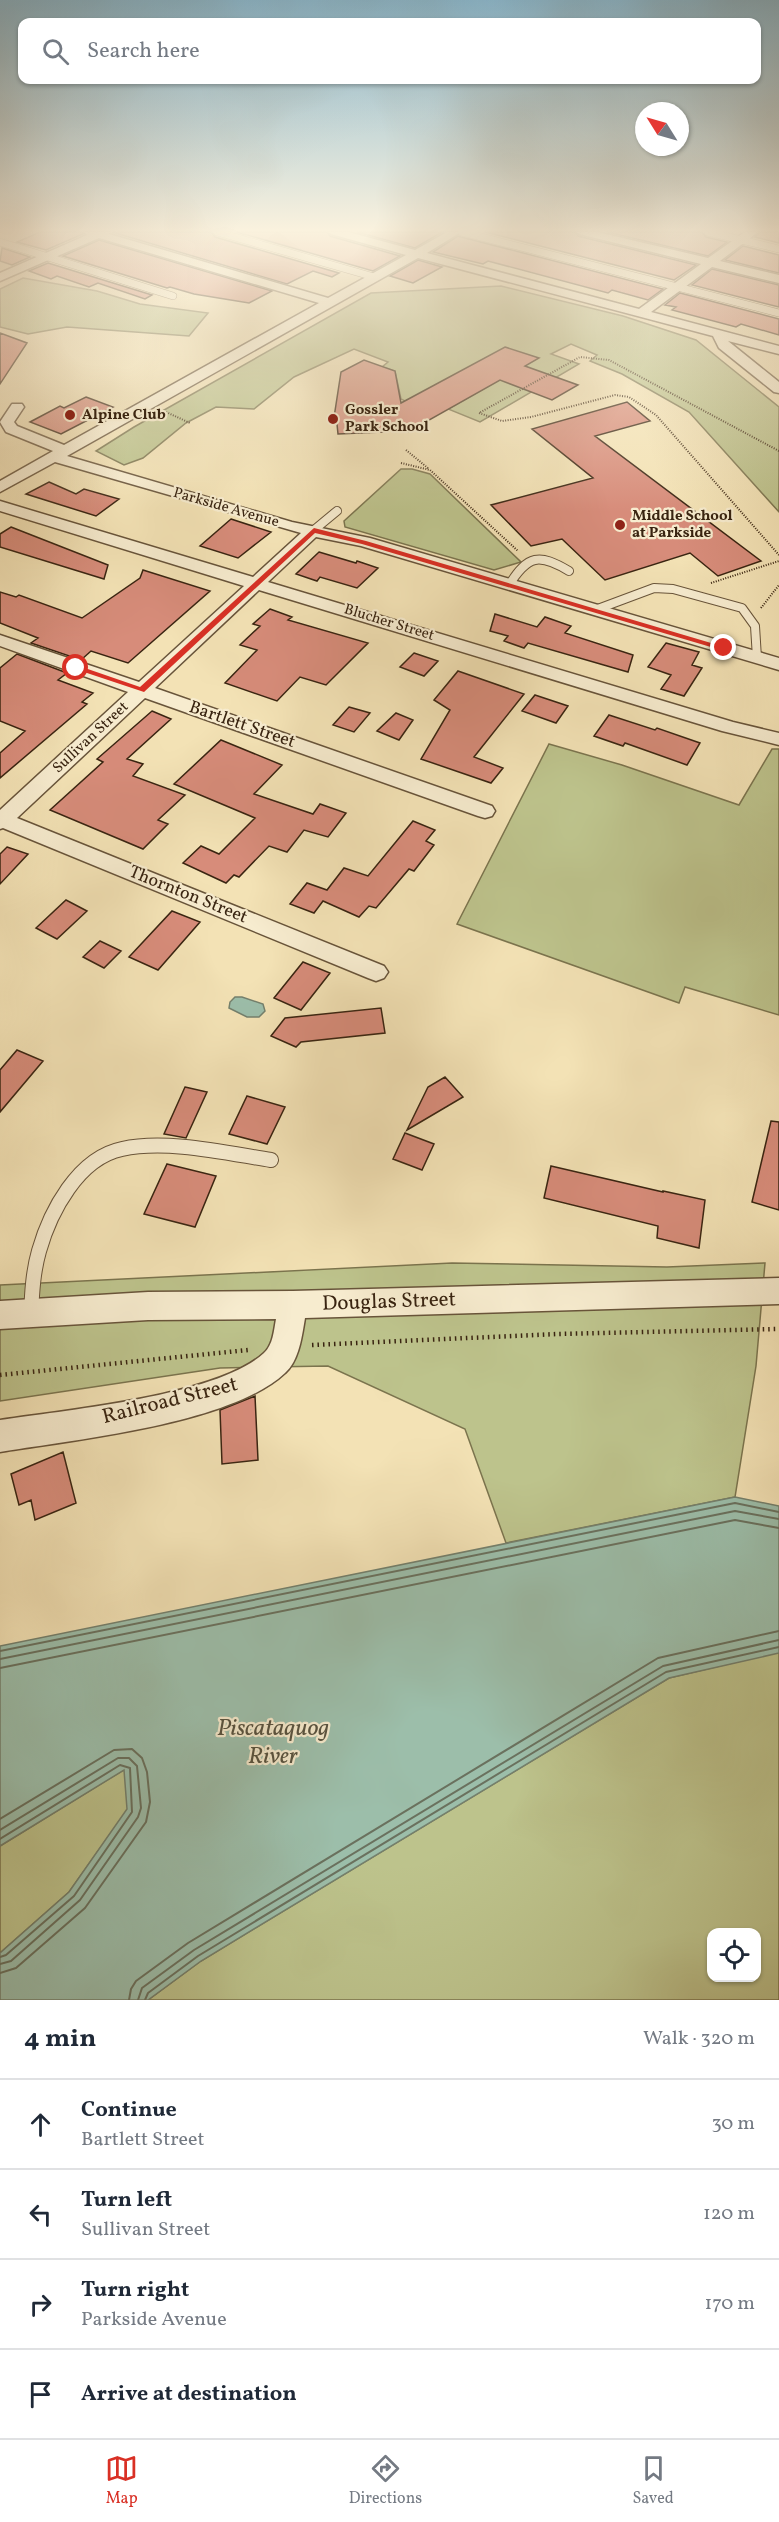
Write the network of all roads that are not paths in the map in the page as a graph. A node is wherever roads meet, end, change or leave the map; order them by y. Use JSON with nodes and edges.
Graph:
{"nodes":[{"id":1,"x":288,"y":325,"type":"edge"},
{"id":2,"x":687,"y":325,"type":"edge"},
{"id":3,"x":718,"y":334,"type":"junction"},
{"id":4,"x":779,"y":350,"type":"edge"},
{"id":5,"x":779,"y":389,"type":"edge"},
{"id":6,"x":17,"y":407,"type":"dead end"},
{"id":7,"x":60,"y":454,"type":"junction"},
{"id":8,"x":0,"y":488,"type":"edge"},
{"id":9,"x":0,"y":506,"type":"edge"},
{"id":10,"x":337,"y":511,"type":"dead end"},
{"id":11,"x":314,"y":530,"type":"junction"},
{"id":12,"x":569,"y":571,"type":"dead end"},
{"id":13,"x":257,"y":582,"type":"junction"},
{"id":14,"x":509,"y":585,"type":"junction"},
{"id":15,"x":595,"y":610,"type":"junction"},
{"id":16,"x":0,"y":640,"type":"edge"},
{"id":17,"x":757,"y":658,"type":"junction"},
{"id":18,"x":779,"y":664,"type":"edge"},
{"id":19,"x":142,"y":690,"type":"junction"},
{"id":20,"x":779,"y":739,"type":"edge"},
{"id":21,"x":485,"y":811,"type":"dead end"},
{"id":22,"x":1,"y":820,"type":"edge"},
{"id":23,"x":376,"y":972,"type":"dead end"},
{"id":24,"x":271,"y":1160,"type":"dead end"},
{"id":25,"x":779,"y":1291,"type":"edge"},
{"id":26,"x":293,"y":1305,"type":"junction"},
{"id":27,"x":31,"y":1314,"type":"junction"},
{"id":28,"x":0,"y":1315,"type":"edge"},
{"id":29,"x":0,"y":1436,"type":"edge"}],
"edges":[{"from":1,"to":7,"type":"street"},
{"from":2,"to":3,"type":"street"},
{"from":3,"to":4,"type":"street"},
{"from":3,"to":5,"type":"street"},
{"from":6,"to":7,"type":"street","name":"Parkside Avenue"},
{"from":7,"to":8,"type":"street"},
{"from":7,"to":11,"type":"street","name":"Parkside Avenue"},
{"from":9,"to":13,"type":"street","name":"Blucher Street"},
{"from":10,"to":11,"type":"lane"},
{"from":11,"to":13,"type":"street","name":"Sullivan Street"},
{"from":11,"to":14,"type":"street","name":"Parkside Avenue"},
{"from":12,"to":14,"type":"lane"},
{"from":13,"to":19,"type":"street","name":"Sullivan Street"},
{"from":13,"to":20,"type":"street","name":"Blucher Street"},
{"from":14,"to":15,"type":"street","name":"Parkside Avenue"},
{"from":15,"to":17,"type":"street","name":"Parkside Avenue"},
{"from":15,"to":17,"type":"lane"},
{"from":16,"to":19,"type":"street","name":"Bartlett Street"},
{"from":17,"to":18,"type":"street","name":"Parkside Avenue"},
{"from":19,"to":21,"type":"street","name":"Bartlett Street"},
{"from":19,"to":22,"type":"street","name":"Sullivan Street"},
{"from":22,"to":23,"type":"street","name":"Thornton Street"},
{"from":24,"to":27,"type":"lane"},
{"from":25,"to":26,"type":"street","name":"Douglas Street"},
{"from":26,"to":27,"type":"street","name":"Douglas Street"},
{"from":26,"to":29,"type":"street","name":"Railroad Street"},
{"from":27,"to":28,"type":"street","name":"Douglas Street"}]}
